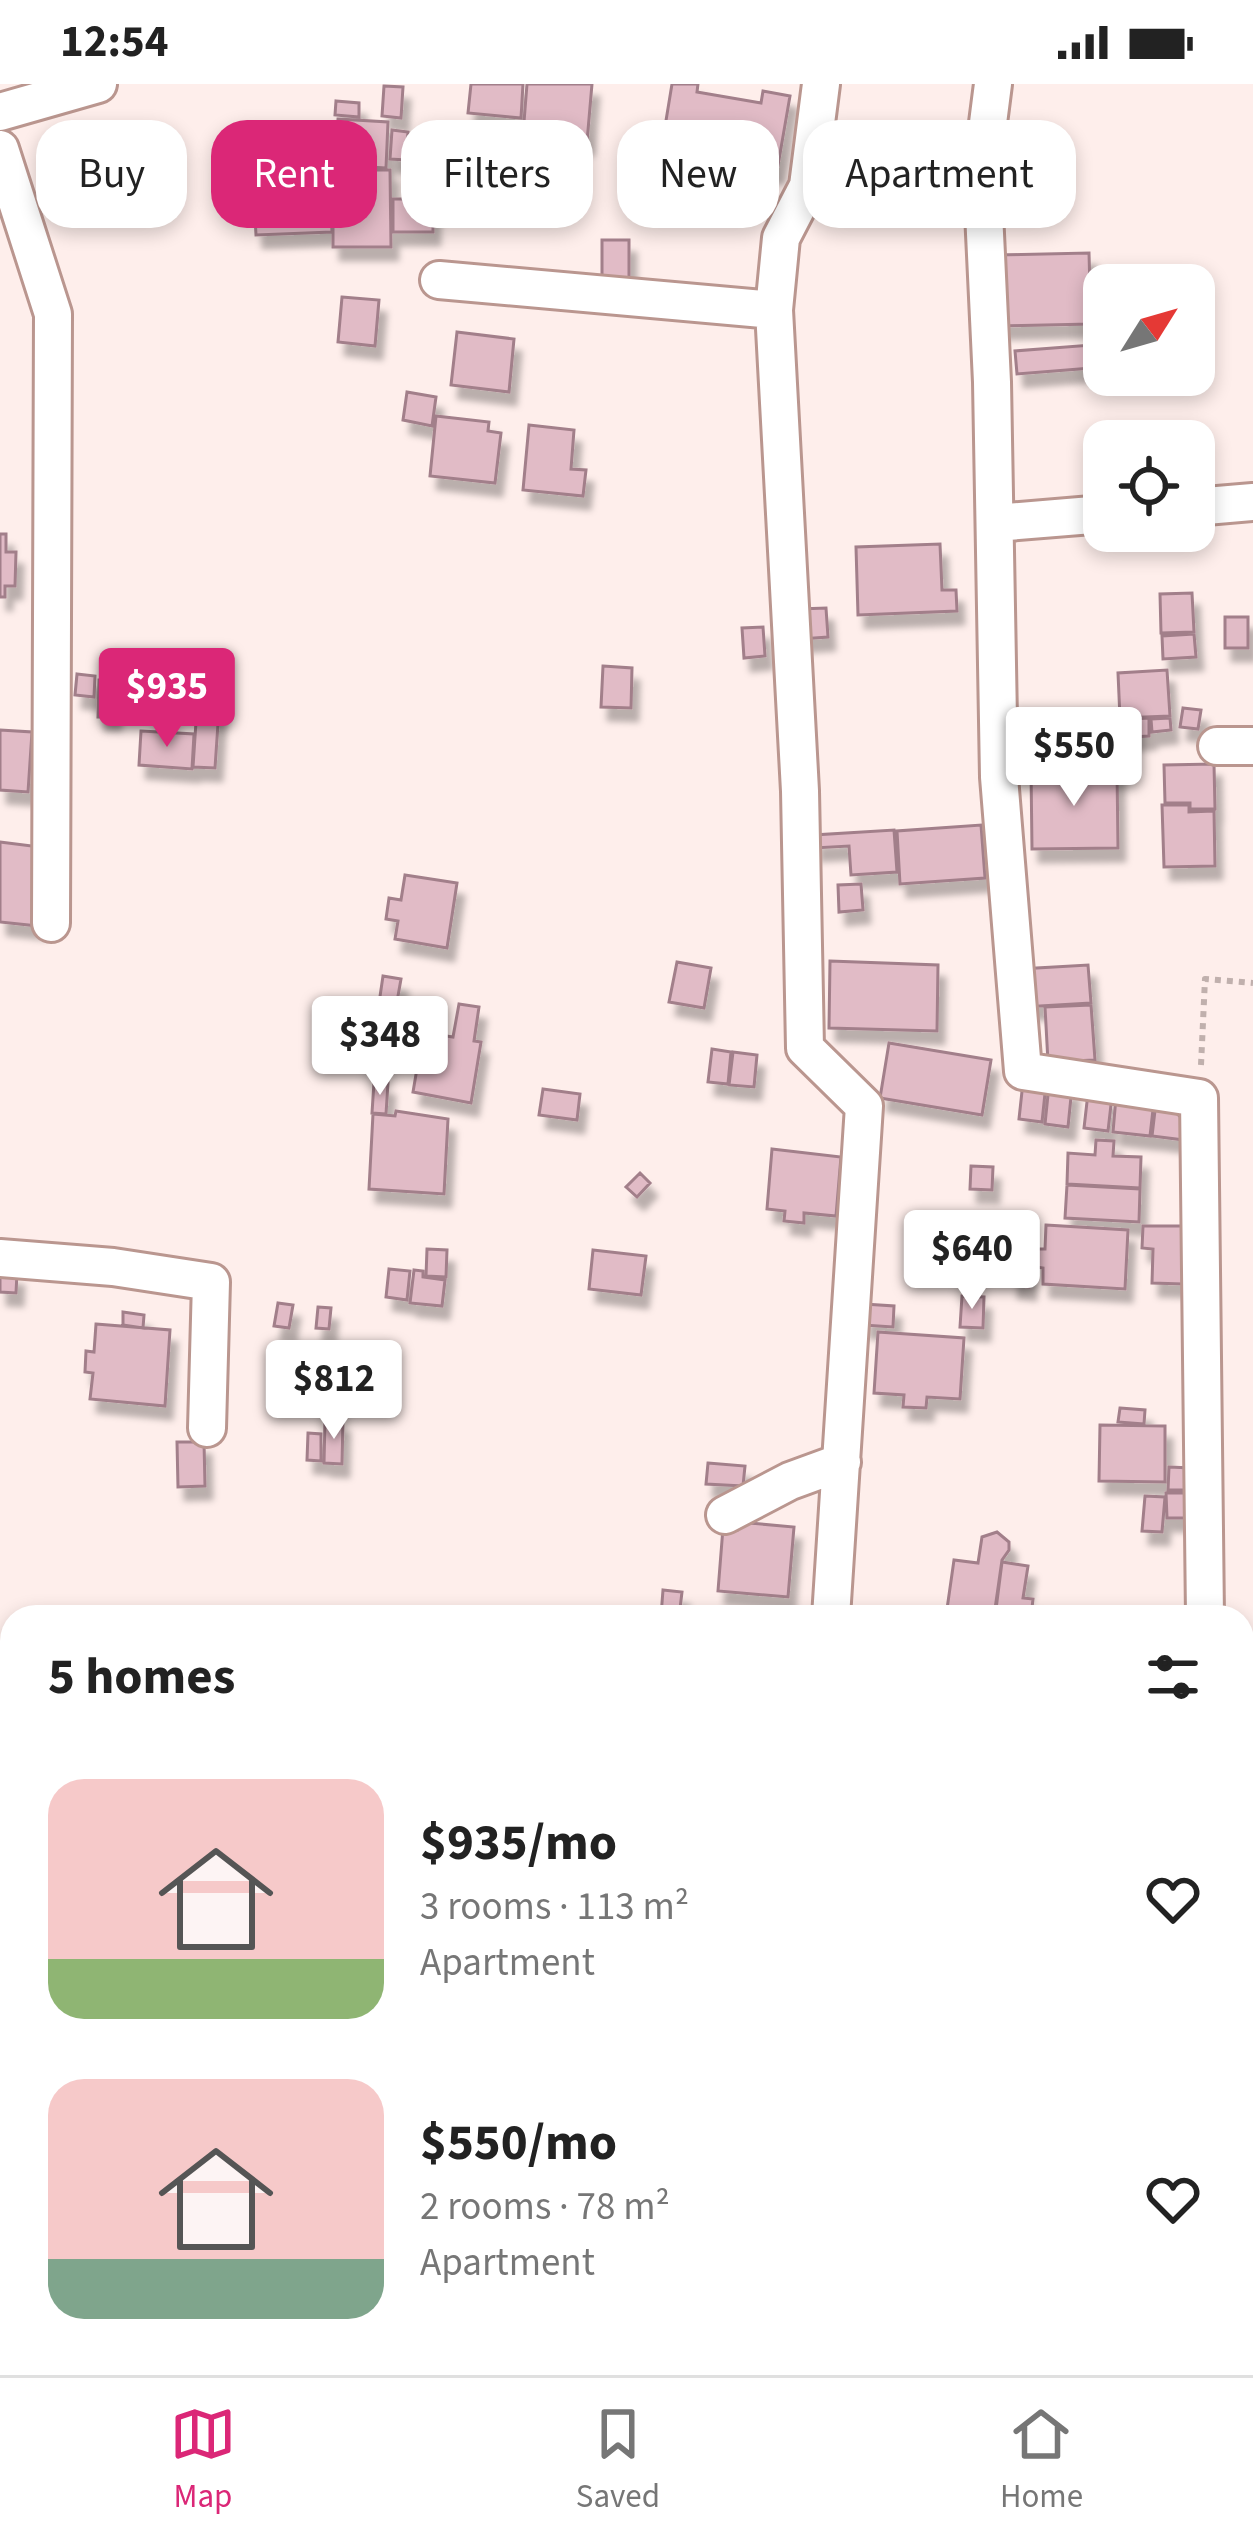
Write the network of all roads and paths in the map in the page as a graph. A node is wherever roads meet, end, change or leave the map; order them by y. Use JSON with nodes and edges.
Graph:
{"nodes":[{"id":1,"x":98,"y":84,"type":"edge"},
{"id":2,"x":821,"y":84,"type":"edge"},
{"id":3,"x":993,"y":84,"type":"edge"},
{"id":4,"x":0,"y":112,"type":"edge"},
{"id":5,"x":0,"y":149,"type":"edge"},
{"id":6,"x":439,"y":280,"type":"dead end"},
{"id":7,"x":774,"y":310,"type":"junction"},
{"id":8,"x":1253,"y":502,"type":"edge"},
{"id":9,"x":1215,"y":505,"type":"edge"},
{"id":10,"x":1083,"y":516,"type":"edge"},
{"id":11,"x":994,"y":523,"type":"junction"},
{"id":12,"x":51,"y":922,"type":"dead end"},
{"id":13,"x":1253,"y":982,"type":"edge"},
{"id":14,"x":1199,"y":1098,"type":"junction"},
{"id":15,"x":0,"y":1258,"type":"edge"},
{"id":16,"x":207,"y":1428,"type":"dead end"},
{"id":17,"x":842,"y":1462,"type":"junction"},
{"id":18,"x":725,"y":1514,"type":"dead end"},
{"id":19,"x":832,"y":1605,"type":"edge"},
{"id":20,"x":1205,"y":1605,"type":"edge"}],
"edges":[{"from":1,"to":4,"type":"street"},
{"from":2,"to":7,"type":"street"},
{"from":3,"to":11,"type":"street"},
{"from":5,"to":12,"type":"street"},
{"from":6,"to":7,"type":"street"},
{"from":7,"to":17,"type":"street"},
{"from":8,"to":9,"type":"street"},
{"from":10,"to":11,"type":"street"},
{"from":11,"to":14,"type":"street"},
{"from":13,"to":14,"type":"path"},
{"from":14,"to":20,"type":"street"},
{"from":15,"to":16,"type":"street"},
{"from":17,"to":18,"type":"street"},
{"from":17,"to":19,"type":"street"}]}
